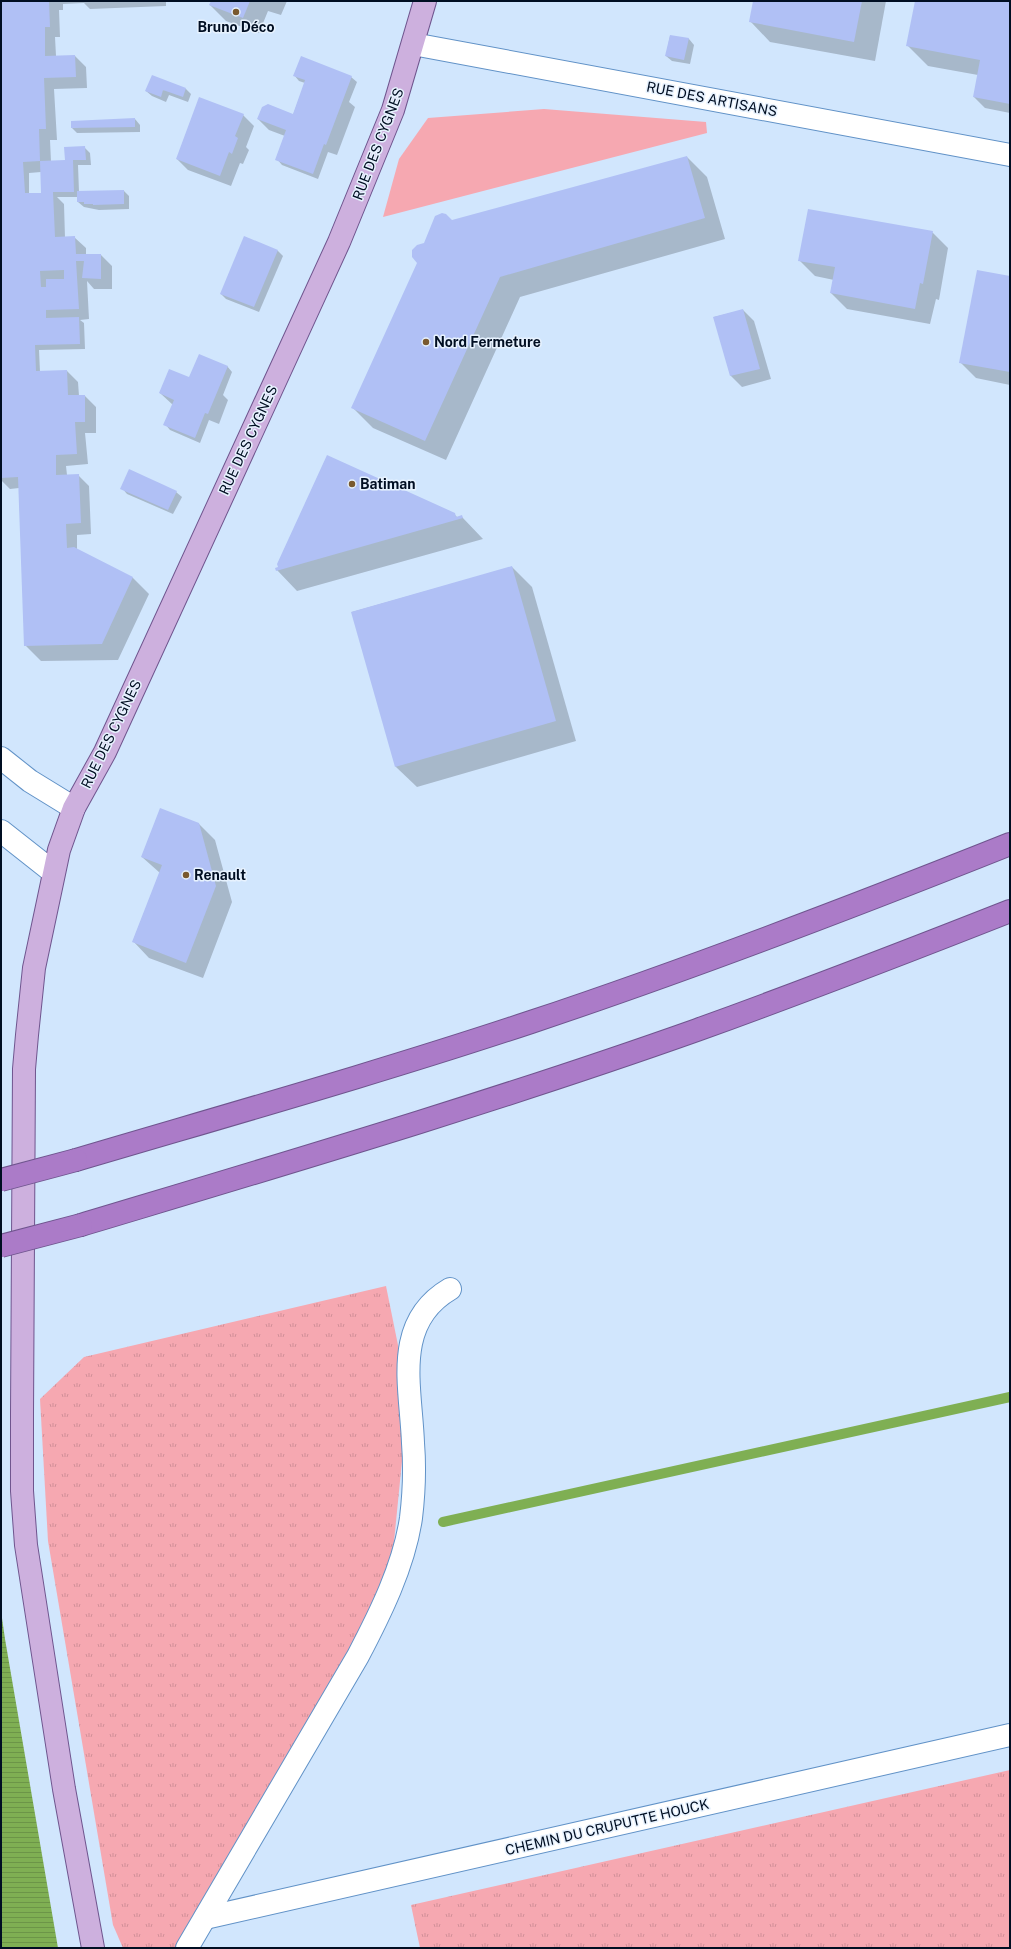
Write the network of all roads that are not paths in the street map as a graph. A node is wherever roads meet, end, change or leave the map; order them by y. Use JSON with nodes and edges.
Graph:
{"nodes":[{"id":1,"x":425,"y":1,"type":"edge"},
{"id":2,"x":413,"y":44,"type":"junction"},
{"id":3,"x":1010,"y":155,"type":"edge"},
{"id":4,"x":1,"y":758,"type":"edge"},
{"id":5,"x":74,"y":808,"type":"junction"},
{"id":6,"x":1,"y":831,"type":"edge"},
{"id":7,"x":1010,"y":844,"type":"edge"},
{"id":8,"x":53,"y":872,"type":"junction"},
{"id":9,"x":1010,"y":911,"type":"edge"},
{"id":10,"x":1,"y":1180,"type":"edge"},
{"id":11,"x":1,"y":1246,"type":"edge"},
{"id":12,"x":450,"y":1289,"type":"dead end"},
{"id":13,"x":1010,"y":1735,"type":"edge"},
{"id":14,"x":205,"y":1918,"type":"junction"},
{"id":15,"x":94,"y":1948,"type":"edge"},
{"id":16,"x":187,"y":1948,"type":"edge"}],
"edges":[{"from":1,"to":2,"type":"main road","name":"RUE DES CYGNES"},
{"from":2,"to":3,"type":"street","name":"RUE DES ARTISANS"},
{"from":2,"to":5,"type":"main road","name":"RUE DES CYGNES"},
{"from":4,"to":5,"type":"street"},
{"from":5,"to":8,"type":"main road","name":"RUE DES CYGNES"},
{"from":6,"to":8,"type":"street"},
{"from":7,"to":10,"type":"highway","bridge":true},
{"from":8,"to":15,"type":"main road","name":"RUE DES CYGNES"},
{"from":9,"to":11,"type":"highway","bridge":true},
{"from":12,"to":14,"type":"street"},
{"from":13,"to":14,"type":"street","name":"CHEMIN DU CRUPUTTE HOUCK"},
{"from":14,"to":16,"type":"street"}]}
